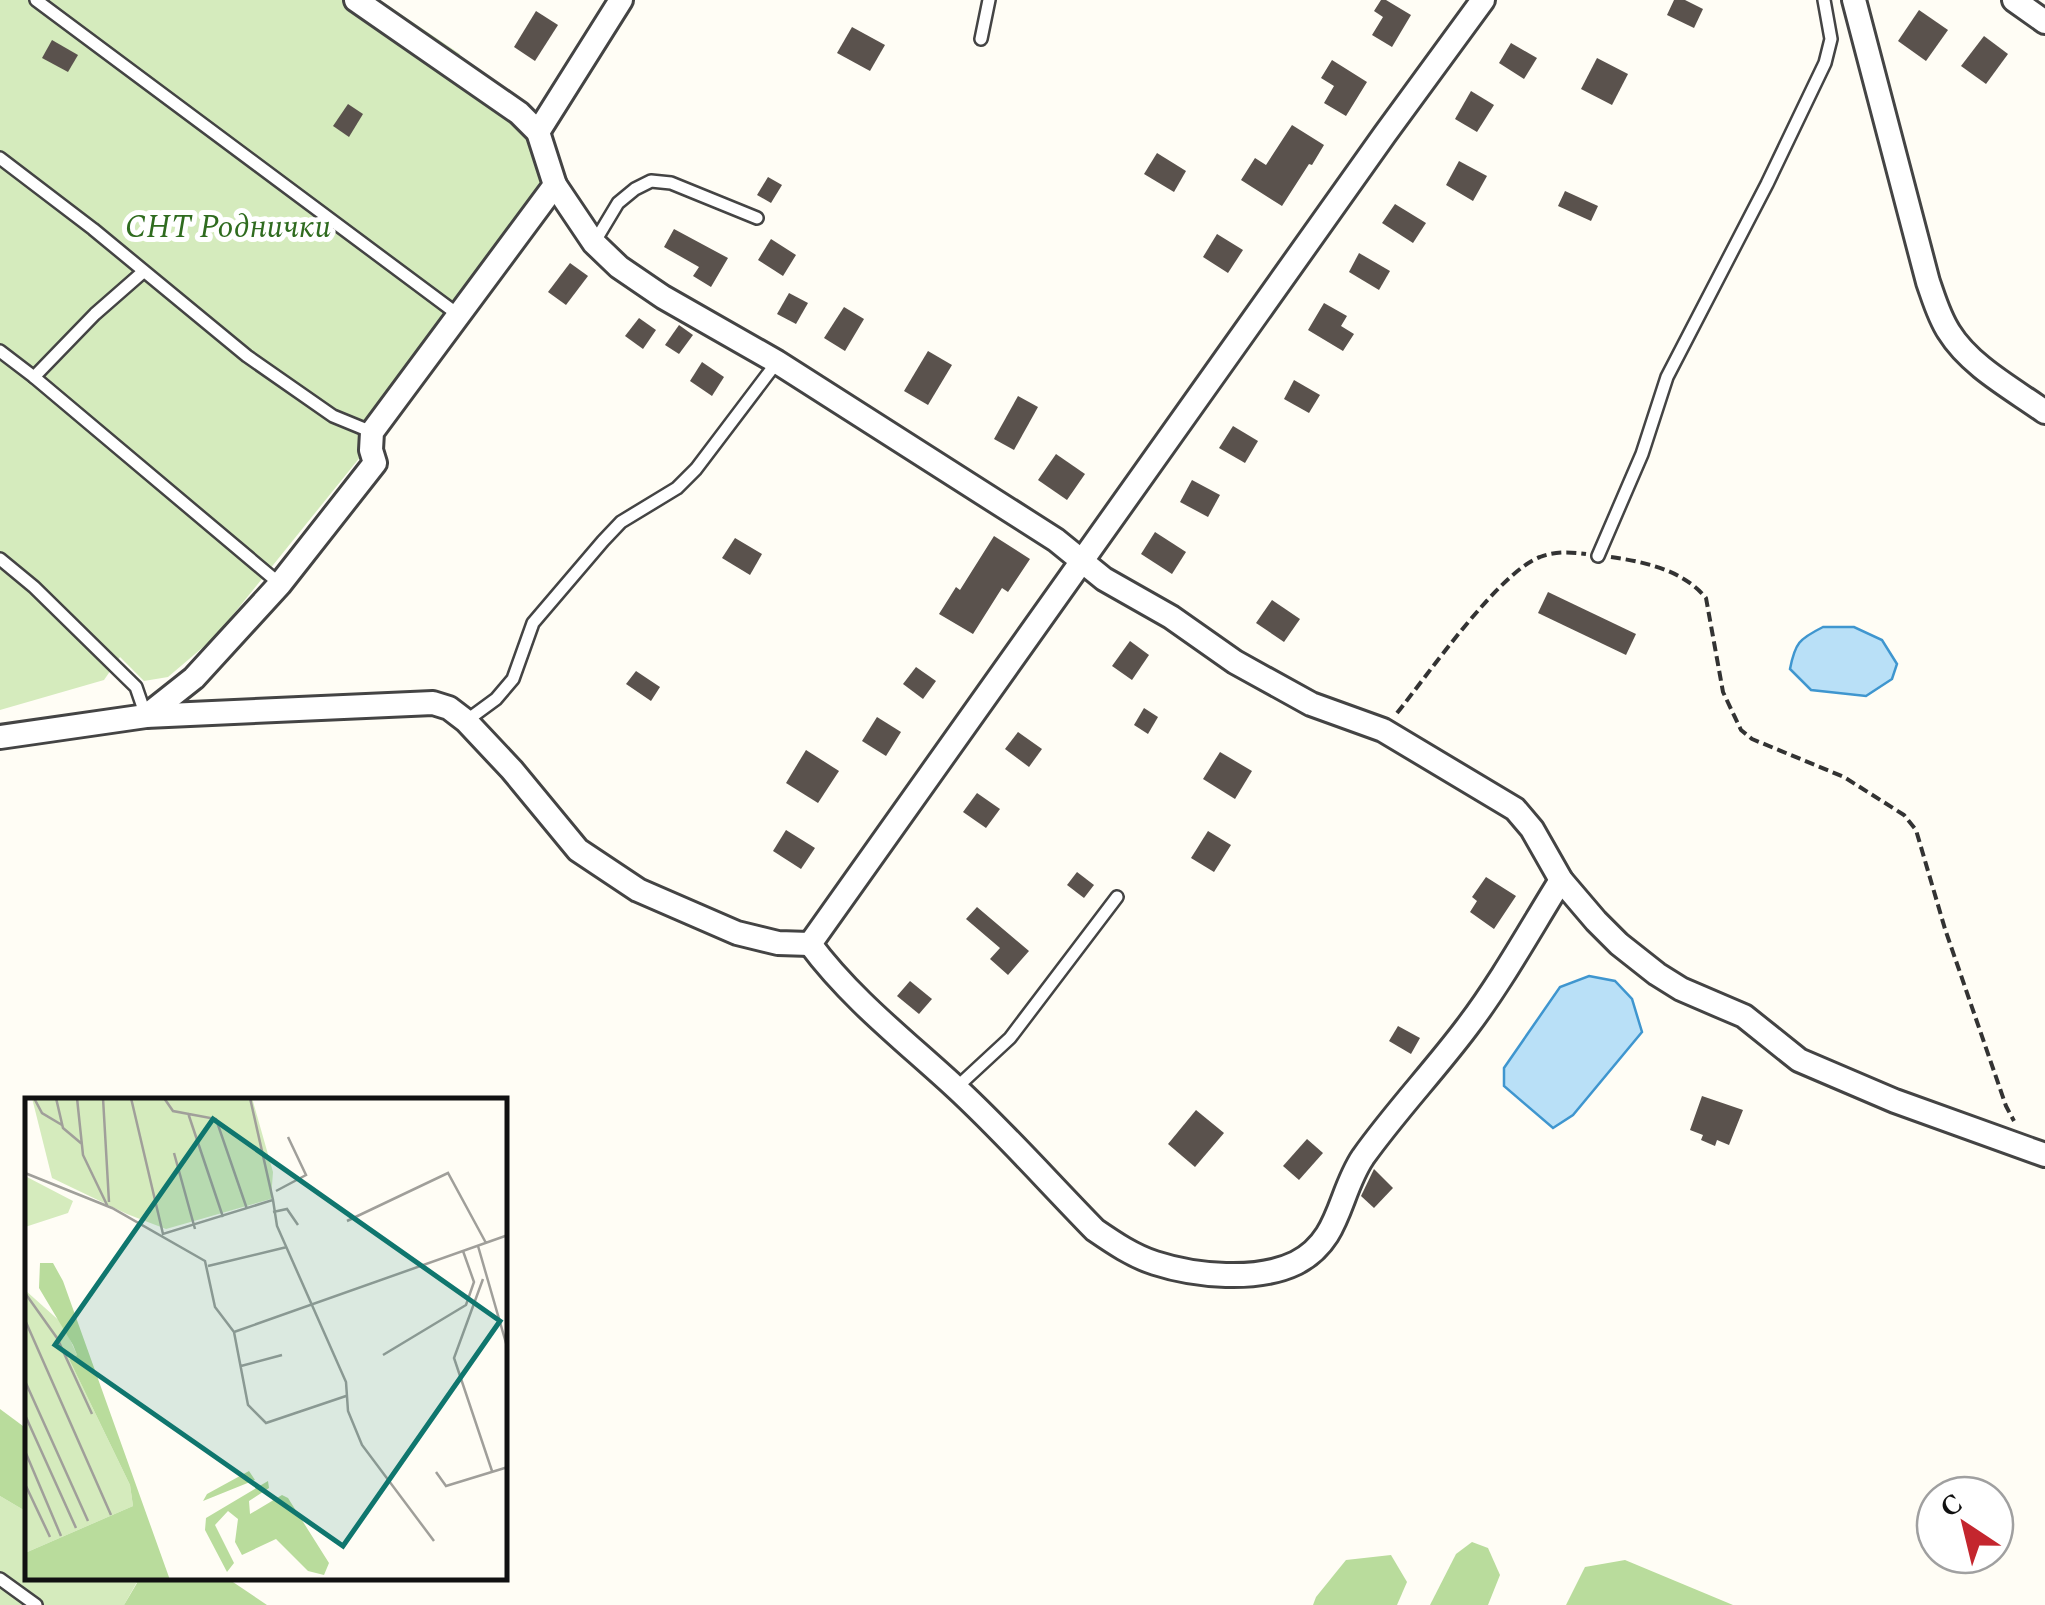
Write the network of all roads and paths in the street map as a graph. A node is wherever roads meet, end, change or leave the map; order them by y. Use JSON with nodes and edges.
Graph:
{"nodes":[{"id":1,"x":36,"y":0,"type":"edge"},
{"id":2,"x":356,"y":0,"type":"edge"},
{"id":3,"x":621,"y":0,"type":"edge"},
{"id":4,"x":989,"y":0,"type":"edge"},
{"id":5,"x":1483,"y":0,"type":"edge"},
{"id":6,"x":1824,"y":0,"type":"edge"},
{"id":7,"x":1854,"y":0,"type":"edge"},
{"id":8,"x":2014,"y":0,"type":"edge"},
{"id":9,"x":2045,"y":22,"type":"edge"},
{"id":10,"x":981,"y":40,"type":"dead end"},
{"id":11,"x":538,"y":132,"type":"junction"},
{"id":12,"x":0,"y":158,"type":"edge"},
{"id":13,"x":555,"y":184,"type":"junction"},
{"id":14,"x":757,"y":218,"type":"dead end"},
{"id":15,"x":594,"y":244,"type":"junction"},
{"id":16,"x":143,"y":272,"type":"junction"},
{"id":17,"x":460,"y":316,"type":"junction"},
{"id":18,"x":0,"y":351,"type":"edge"},
{"id":19,"x":777,"y":362,"type":"junction"},
{"id":20,"x":34,"y":377,"type":"junction"},
{"id":21,"x":2045,"y":412,"type":"edge"},
{"id":22,"x":372,"y":432,"type":"junction"},
{"id":23,"x":1598,"y":556,"type":"junction"},
{"id":24,"x":0,"y":559,"type":"edge"},
{"id":25,"x":1083,"y":560,"type":"junction"},
{"id":26,"x":280,"y":584,"type":"junction"},
{"id":27,"x":146,"y":716,"type":"junction"},
{"id":28,"x":466,"y":721,"type":"junction"},
{"id":29,"x":1383,"y":730,"type":"junction"},
{"id":30,"x":0,"y":737,"type":"edge"},
{"id":31,"x":1562,"y":880,"type":"junction"},
{"id":32,"x":1117,"y":897,"type":"dead end"},
{"id":33,"x":810,"y":944,"type":"junction"},
{"id":34,"x":956,"y":1088,"type":"junction"},
{"id":35,"x":2016,"y":1124,"type":"dead end"},
{"id":36,"x":2045,"y":1155,"type":"edge"},
{"id":37,"x":0,"y":1579,"type":"edge"},
{"id":38,"x":36,"y":1605,"type":"edge"}],
"edges":[{"from":1,"to":17,"type":"lane"},
{"from":2,"to":11,"type":"street"},
{"from":3,"to":11,"type":"street"},
{"from":4,"to":10,"type":"lane"},
{"from":5,"to":25,"type":"street"},
{"from":6,"to":23,"type":"lane"},
{"from":7,"to":21,"type":"street"},
{"from":8,"to":9,"type":"street"},
{"from":11,"to":13,"type":"street"},
{"from":12,"to":16,"type":"lane"},
{"from":13,"to":15,"type":"street"},
{"from":13,"to":17,"type":"street"},
{"from":14,"to":15,"type":"lane"},
{"from":15,"to":19,"type":"street"},
{"from":16,"to":20,"type":"lane"},
{"from":16,"to":22,"type":"lane"},
{"from":17,"to":22,"type":"street"},
{"from":18,"to":20,"type":"lane"},
{"from":19,"to":25,"type":"street"},
{"from":19,"to":28,"type":"lane"},
{"from":20,"to":26,"type":"lane"},
{"from":22,"to":26,"type":"street"},
{"from":23,"to":29,"type":"path"},
{"from":23,"to":35,"type":"path"},
{"from":24,"to":27,"type":"lane"},
{"from":25,"to":29,"type":"street"},
{"from":25,"to":33,"type":"street"},
{"from":26,"to":27,"type":"street"},
{"from":27,"to":28,"type":"street"},
{"from":27,"to":30,"type":"street"},
{"from":28,"to":33,"type":"street"},
{"from":29,"to":31,"type":"street"},
{"from":31,"to":34,"type":"street"},
{"from":31,"to":36,"type":"street"},
{"from":32,"to":34,"type":"lane"},
{"from":33,"to":34,"type":"street"},
{"from":37,"to":38,"type":"lane"}]}
